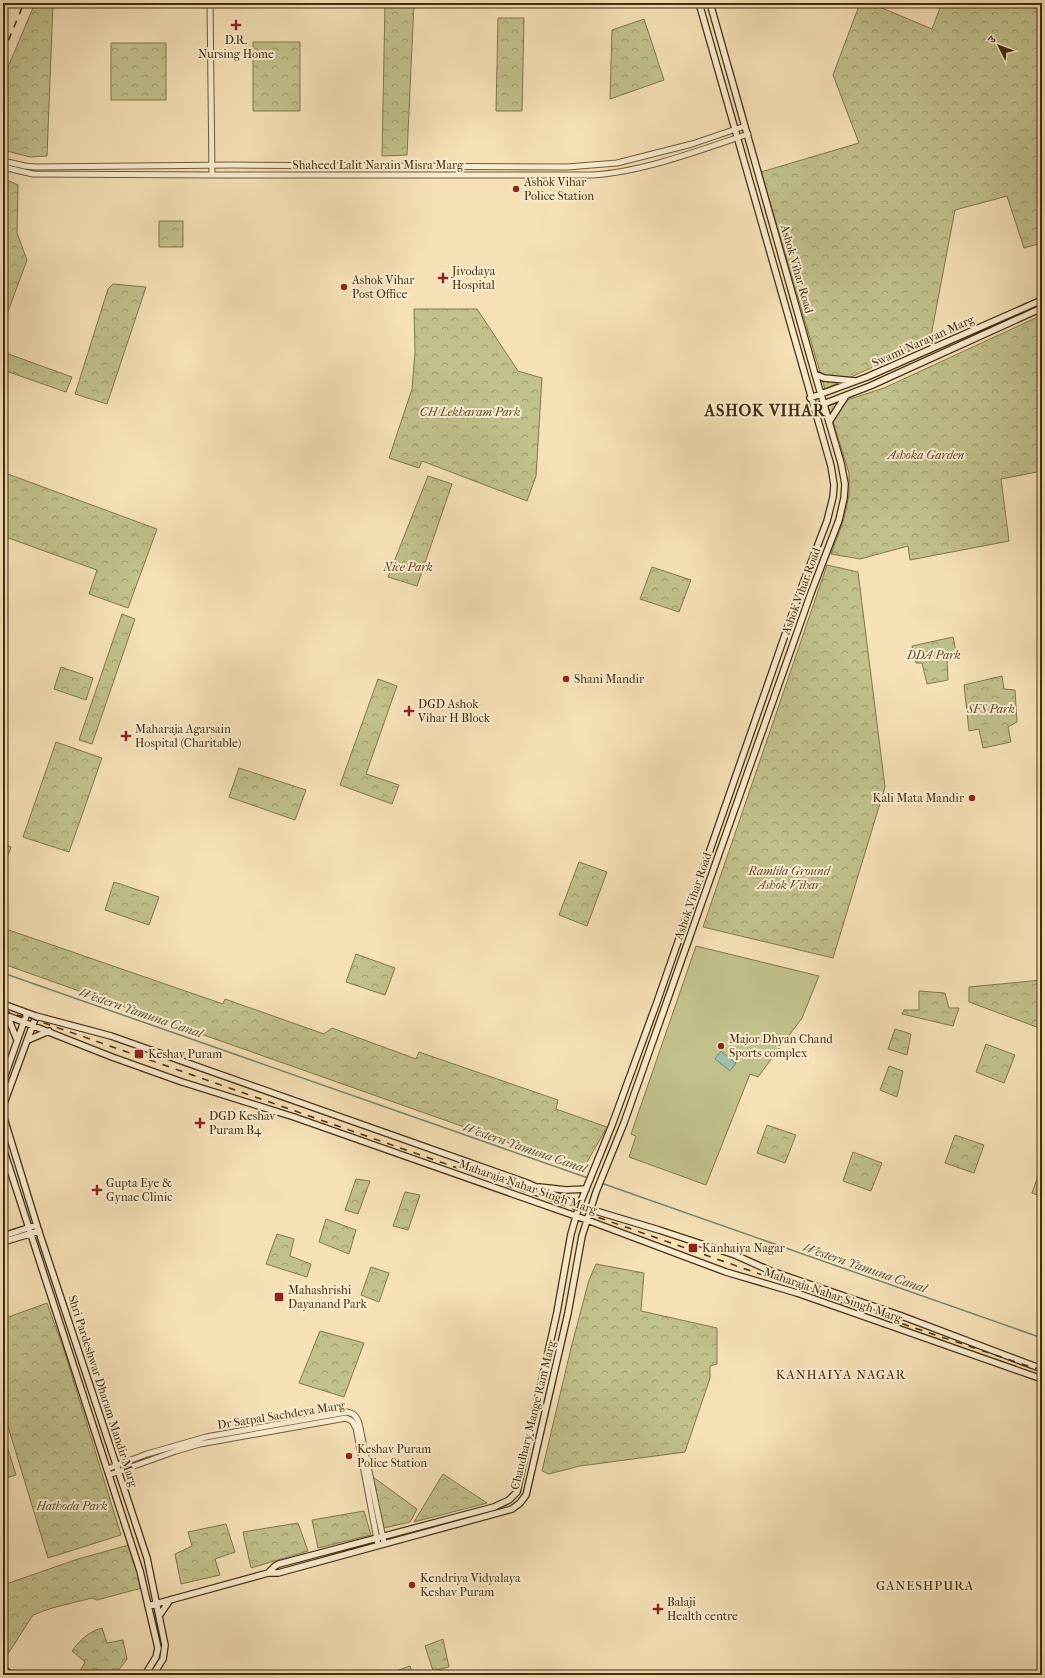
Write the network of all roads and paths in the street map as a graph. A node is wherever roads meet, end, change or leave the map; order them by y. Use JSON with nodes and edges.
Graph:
{"nodes":[{"id":1,"x":210,"y":3,"type":"edge"},
{"id":2,"x":699,"y":3,"type":"edge"},
{"id":3,"x":710,"y":3,"type":"edge"},
{"id":4,"x":745,"y":126,"type":"junction"},
{"id":5,"x":734,"y":130,"type":"junction"},
{"id":6,"x":748,"y":134,"type":"junction"},
{"id":7,"x":737,"y":138,"type":"junction"},
{"id":8,"x":3,"y":161,"type":"edge"},
{"id":9,"x":212,"y":166,"type":"junction"},
{"id":10,"x":3,"y":167,"type":"edge"},
{"id":11,"x":212,"y":175,"type":"junction"},
{"id":12,"x":1042,"y":300,"type":"edge"},
{"id":13,"x":1042,"y":308,"type":"edge"},
{"id":14,"x":815,"y":374,"type":"junction"},
{"id":15,"x":858,"y":380,"type":"junction"},
{"id":16,"x":821,"y":395,"type":"junction"},
{"id":17,"x":846,"y":395,"type":"junction"},
{"id":18,"x":810,"y":398,"type":"junction"},
{"id":19,"x":824,"y":404,"type":"junction"},
{"id":20,"x":813,"y":408,"type":"junction"},
{"id":21,"x":829,"y":422,"type":"junction"},
{"id":22,"x":3,"y":1004,"type":"edge"},
{"id":23,"x":27,"y":1012,"type":"junction"},
{"id":24,"x":5,"y":1014,"type":"edge"},
{"id":25,"x":36,"y":1016,"type":"junction"},
{"id":26,"x":24,"y":1022,"type":"junction"},
{"id":27,"x":33,"y":1025,"type":"junction"},
{"id":28,"x":48,"y":1031,"type":"junction"},
{"id":29,"x":17,"y":1040,"type":"junction"},
{"id":30,"x":28,"y":1040,"type":"junction"},
{"id":31,"x":3,"y":1081,"type":"edge"},
{"id":32,"x":3,"y":1106,"type":"edge"},
{"id":33,"x":3,"y":1115,"type":"edge"},
{"id":34,"x":3,"y":1148,"type":"edge"},
{"id":35,"x":535,"y":1187,"type":"junction"},
{"id":36,"x":586,"y":1188,"type":"junction"},
{"id":37,"x":596,"y":1192,"type":"joint"},
{"id":38,"x":580,"y":1206,"type":"junction"},
{"id":39,"x":590,"y":1209,"type":"junction"},
{"id":40,"x":576,"y":1216,"type":"junction"},
{"id":41,"x":587,"y":1220,"type":"junction"},
{"id":42,"x":38,"y":1228,"type":"junction"},
{"id":43,"x":29,"y":1231,"type":"junction"},
{"id":44,"x":3,"y":1236,"type":"edge"},
{"id":45,"x":3,"y":1242,"type":"edge"},
{"id":46,"x":1042,"y":1369,"type":"edge"},
{"id":47,"x":1042,"y":1378,"type":"edge"},
{"id":48,"x":117,"y":1468,"type":"junction"},
{"id":49,"x":108,"y":1472,"type":"junction"},
{"id":50,"x":380,"y":1538,"type":"junction"},
{"id":51,"x":381,"y":1544,"type":"junction"},
{"id":52,"x":268,"y":1573,"type":"junction"},
{"id":53,"x":170,"y":1600,"type":"junction"},
{"id":54,"x":157,"y":1604,"type":"junction"},
{"id":55,"x":148,"y":1606,"type":"junction"},
{"id":56,"x":159,"y":1616,"type":"junction"},
{"id":57,"x":3,"y":1669,"type":"edge"},
{"id":58,"x":12,"y":1675,"type":"edge"},
{"id":59,"x":145,"y":1675,"type":"edge"},
{"id":60,"x":153,"y":1675,"type":"edge"}],
"edges":[{"from":1,"to":9,"type":"street"},
{"from":2,"to":5,"type":"main road","name":"Ashok Vihar Road"},
{"from":3,"to":4,"type":"main road","name":"Ashok Vihar Road"},
{"from":4,"to":5,"type":"street","name":"Shaheed Lalit Narain Misra Marg"},
{"from":4,"to":6,"type":"main road","name":"Ashok Vihar Road"},
{"from":5,"to":7,"type":"main road","name":"Ashok Vihar Road"},
{"from":5,"to":9,"type":"street","name":"Shaheed Lalit Narain Misra Marg"},
{"from":6,"to":7,"type":"street","name":"Shaheed Lalit Narain Misra Marg"},
{"from":6,"to":14,"type":"main road","name":"Ashok Vihar Road"},
{"from":7,"to":11,"type":"street","name":"Shaheed Lalit Narain Misra Marg"},
{"from":7,"to":18,"type":"main road","name":"Ashok Vihar Road"},
{"from":8,"to":9,"type":"street","name":"Shaheed Lalit Narain Misra Marg"},
{"from":9,"to":11,"type":"street"},
{"from":10,"to":11,"type":"street","name":"Shaheed Lalit Narain Misra Marg"},
{"from":12,"to":15,"type":"main road","name":"Swami Narayan Marg"},
{"from":13,"to":17,"type":"main road","name":"Swami Narayan Marg"},
{"from":14,"to":15,"type":"main road"},
{"from":14,"to":16,"type":"main road","name":"Ashok Vihar Road"},
{"from":15,"to":16,"type":"main road","name":"Swami Narayan Marg"},
{"from":16,"to":18,"type":"main road","name":"Swami Narayan Marg"},
{"from":16,"to":19,"type":"main road","name":"Ashok Vihar Road"},
{"from":17,"to":19,"type":"main road","name":"Swami Narayan Marg"},
{"from":17,"to":21,"type":"main road"},
{"from":18,"to":20,"type":"main road","name":"Ashok Vihar Road"},
{"from":19,"to":20,"type":"main road","name":"Swami Narayan Marg"},
{"from":19,"to":21,"type":"main road","name":"Ashok Vihar Road"},
{"from":20,"to":36,"type":"main road","name":"Ashok Vihar Road"},
{"from":21,"to":37,"type":"main road","name":"Ashok Vihar Road"},
{"from":22,"to":23,"type":"main road","name":"Maharaja Nahar Singh Marg"},
{"from":23,"to":25,"type":"main road","name":"Maharaja Nahar Singh Marg"},
{"from":23,"to":26,"type":"main road"},
{"from":24,"to":26,"type":"main road","name":"Maharaja Nahar Singh Marg"},
{"from":24,"to":29,"type":"main road"},
{"from":25,"to":27,"type":"main road"},
{"from":25,"to":35,"type":"main road","name":"Maharaja Nahar Singh Marg"},
{"from":26,"to":27,"type":"main road","name":"Maharaja Nahar Singh Marg"},
{"from":26,"to":29,"type":"main road"},
{"from":27,"to":28,"type":"main road","name":"Maharaja Nahar Singh Marg"},
{"from":27,"to":30,"type":"main road"},
{"from":28,"to":30,"type":"main road"},
{"from":28,"to":40,"type":"main road","name":"Maharaja Nahar Singh Marg"},
{"from":29,"to":31,"type":"main road"},
{"from":30,"to":32,"type":"main road"},
{"from":33,"to":42,"type":"main road","name":"Shri Pardeshwar Dharam Mandir Marg"},
{"from":34,"to":43,"type":"main road","name":"Shri Pardeshwar Dharam Mandir Marg"},
{"from":35,"to":36,"type":"main road"},
{"from":35,"to":38,"type":"main road","name":"Maharaja Nahar Singh Marg"},
{"from":36,"to":38,"type":"main road","name":"Chaudhary Mange Ram Marg"},
{"from":37,"to":39,"type":"main road","name":"Chaudhary Mange Ram Marg"},
{"from":38,"to":39,"type":"main road","name":"Maharaja Nahar Singh Marg"},
{"from":38,"to":40,"type":"main road","name":"Chaudhary Mange Ram Marg"},
{"from":39,"to":41,"type":"main road","name":"Chaudhary Mange Ram Marg"},
{"from":39,"to":46,"type":"main road","name":"Maharaja Nahar Singh Marg"},
{"from":40,"to":41,"type":"main road","name":"Maharaja Nahar Singh Marg"},
{"from":40,"to":50,"type":"main road","name":"Chaudhary Mange Ram Marg"},
{"from":41,"to":47,"type":"main road","name":"Maharaja Nahar Singh Marg"},
{"from":41,"to":51,"type":"main road","name":"Chaudhary Mange Ram Marg"},
{"from":42,"to":43,"type":"main road"},
{"from":42,"to":48,"type":"main road","name":"Shri Pardeshwar Dharam Mandir Marg"},
{"from":43,"to":44,"type":"main road"},
{"from":43,"to":45,"type":"main road"},
{"from":43,"to":49,"type":"main road","name":"Shri Pardeshwar Dharam Mandir Marg"},
{"from":48,"to":49,"type":"street"},
{"from":48,"to":50,"type":"street"},
{"from":48,"to":54,"type":"main road","name":"Shri Pardeshwar Dharam Mandir Marg"},
{"from":49,"to":55,"type":"main road","name":"Shri Pardeshwar Dharam Mandir Marg"},
{"from":50,"to":51,"type":"street"},
{"from":50,"to":52,"type":"main road","name":"Chaudhary Mange Ram Marg"},
{"from":51,"to":52,"type":"main road","name":"Chaudhary Mange Ram Marg"},
{"from":52,"to":53,"type":"main road","name":"Chaudhary Mange Ram Marg"},
{"from":53,"to":54,"type":"main road","name":"Chaudhary Mange Ram Marg"},
{"from":53,"to":56,"type":"main road"},
{"from":54,"to":55,"type":"main road","name":"Chaudhary Mange Ram Marg"},
{"from":54,"to":56,"type":"main road","name":"Shri Pardeshwar Dharam Mandir Marg"},
{"from":55,"to":59,"type":"main road","name":"Shri Pardeshwar Dharam Mandir Marg"},
{"from":56,"to":60,"type":"main road","name":"Shri Pardeshwar Dharam Mandir Marg"},
{"from":57,"to":58,"type":"main road"}]}
